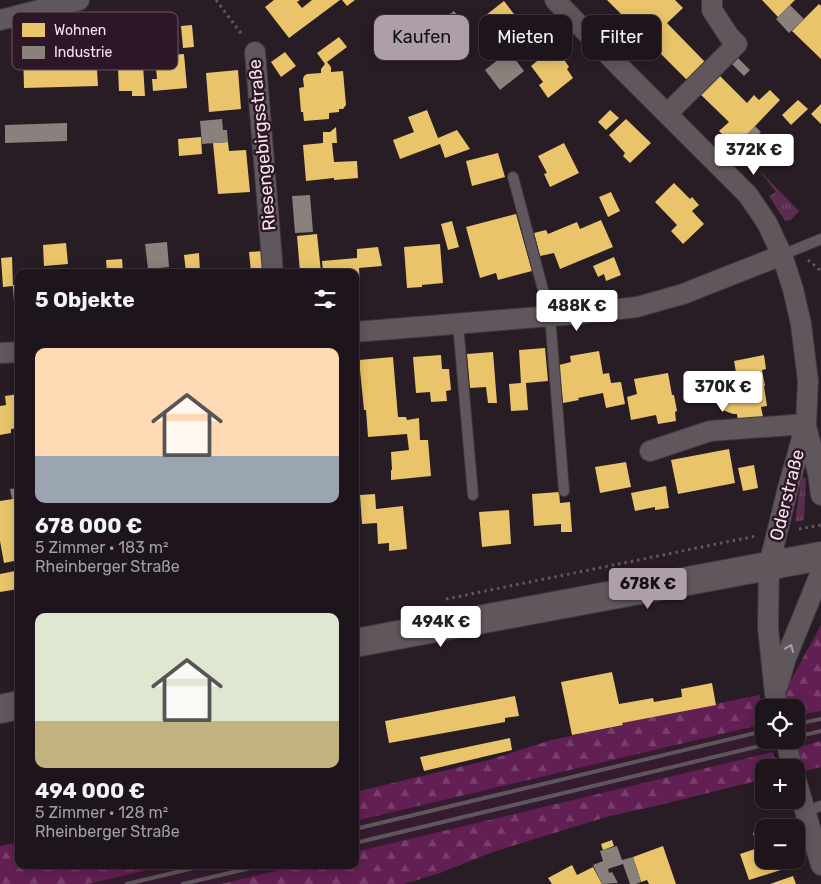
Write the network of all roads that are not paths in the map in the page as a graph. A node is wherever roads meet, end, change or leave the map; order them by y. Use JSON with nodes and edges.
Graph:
{"nodes":[{"id":1,"x":79,"y":0,"type":"edge"},
{"id":2,"x":555,"y":0,"type":"edge"},
{"id":3,"x":712,"y":0,"type":"edge"},
{"id":4,"x":32,"y":12,"type":"edge"},
{"id":5,"x":255,"y":52,"type":"road end"},
{"id":6,"x":667,"y":114,"type":"junction"},
{"id":7,"x":513,"y":177,"type":"dead end"},
{"id":8,"x":821,"y":239,"type":"edge"},
{"id":9,"x":782,"y":255,"type":"junction"},
{"id":10,"x":273,"y":269,"type":"edge"},
{"id":11,"x":550,"y":316,"type":"junction"},
{"id":12,"x":458,"y":324,"type":"junction"},
{"id":13,"x":359,"y":332,"type":"edge"},
{"id":14,"x":15,"y":352,"type":"edge"},
{"id":15,"x":0,"y":353,"type":"edge"},
{"id":16,"x":814,"y":382,"type":"edge"},
{"id":17,"x":806,"y":424,"type":"junction"},
{"id":18,"x":650,"y":450,"type":"dead end"},
{"id":19,"x":564,"y":491,"type":"dead end"},
{"id":20,"x":473,"y":495,"type":"dead end"},
{"id":21,"x":821,"y":495,"type":"edge"},
{"id":22,"x":821,"y":556,"type":"edge"},
{"id":23,"x":769,"y":565,"type":"junction"},
{"id":24,"x":821,"y":572,"type":"edge"},
{"id":25,"x":359,"y":642,"type":"edge"},
{"id":26,"x":777,"y":699,"type":"edge"},
{"id":27,"x":777,"y":699,"type":"edge"},
{"id":28,"x":15,"y":706,"type":"edge"},
{"id":29,"x":0,"y":709,"type":"edge"},
{"id":30,"x":805,"y":795,"type":"edge"},
{"id":31,"x":813,"y":808,"type":"edge"},
{"id":32,"x":821,"y":865,"type":"edge"}],
"edges":[{"from":1,"to":4,"type":"street"},
{"from":2,"to":6,"type":"street","name":"Oderstraße"},
{"from":3,"to":6,"type":"street"},
{"from":5,"to":10,"type":"street","name":"Riesengebirgsstraße"},
{"from":6,"to":9,"type":"street","name":"Oderstraße"},
{"from":7,"to":11,"type":"lane"},
{"from":8,"to":9,"type":"lane"},
{"from":9,"to":11,"type":"street"},
{"from":9,"to":16,"type":"street","name":"Oderstraße"},
{"from":11,"to":12,"type":"street"},
{"from":11,"to":19,"type":"lane"},
{"from":12,"to":13,"type":"street"},
{"from":12,"to":20,"type":"lane"},
{"from":14,"to":15,"type":"street"},
{"from":16,"to":17,"type":"street","name":"Oderstraße"},
{"from":17,"to":18,"type":"street","name":"Oderstraße"},
{"from":17,"to":21,"type":"street","name":"Oderstraße"},
{"from":17,"to":23,"type":"street","name":"Oderstraße"},
{"from":22,"to":23,"type":"main road"},
{"from":23,"to":25,"type":"main road"},
{"from":23,"to":26,"type":"street","name":"Oderstraße"},
{"from":27,"to":24,"type":"street","one_way":true},
{"from":28,"to":29,"type":"main road"},
{"from":30,"to":31,"type":"street"},
{"from":31,"to":32,"type":"street"}]}
